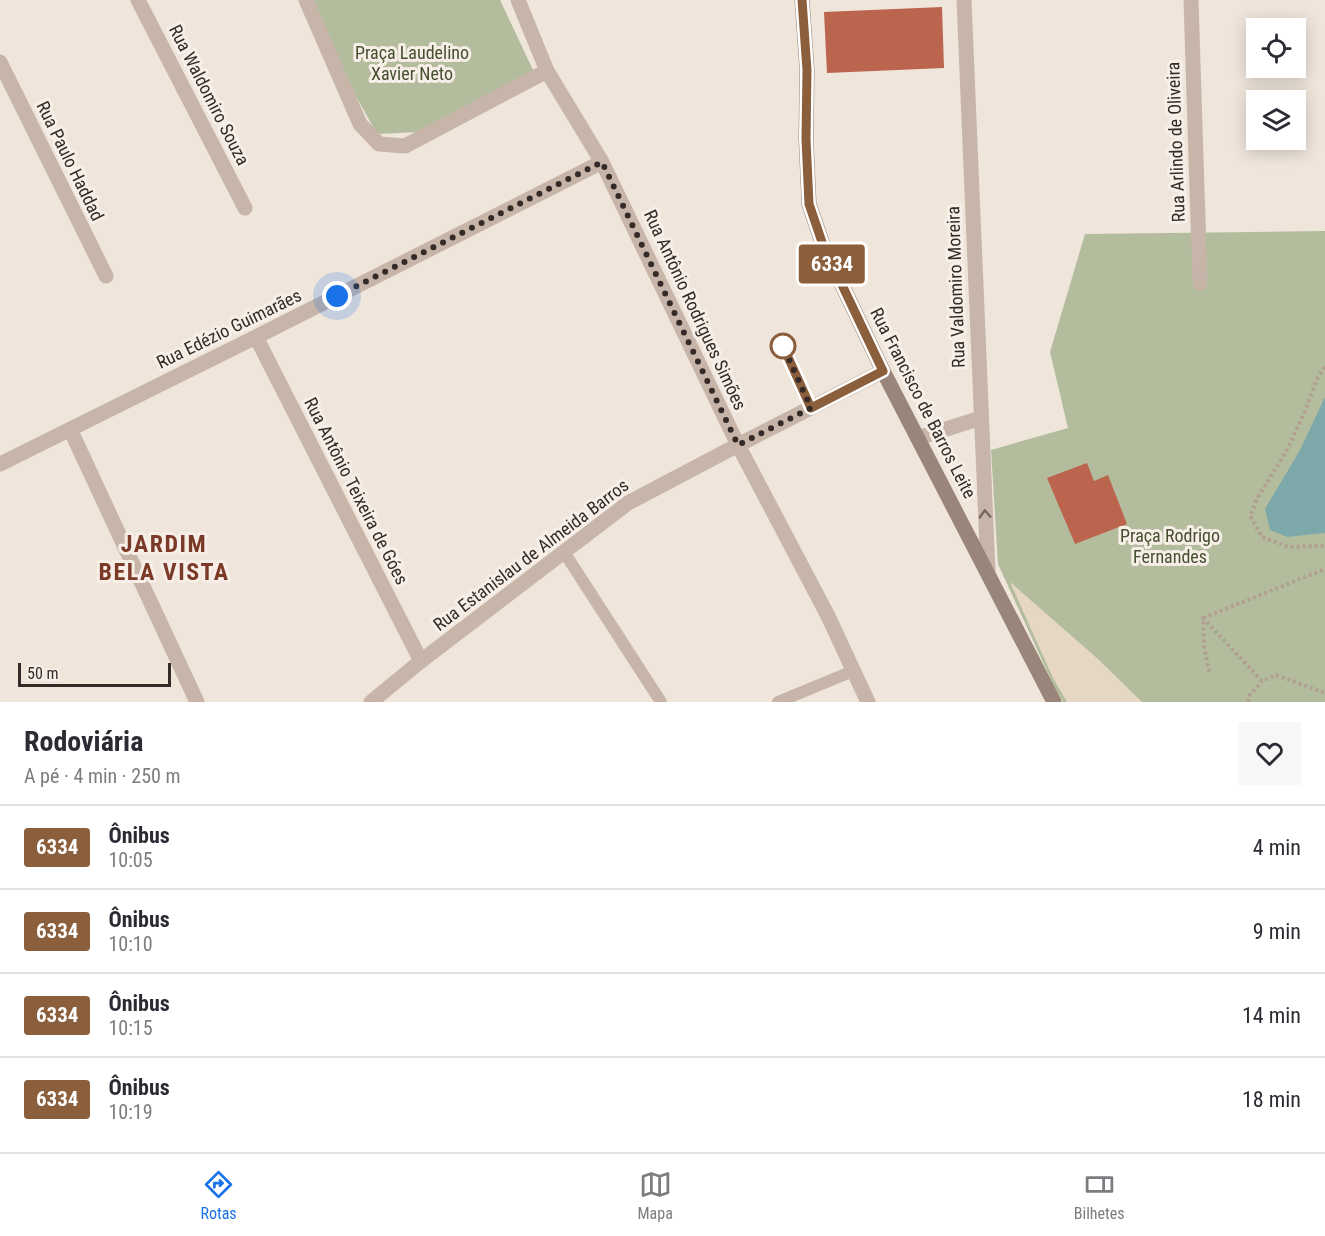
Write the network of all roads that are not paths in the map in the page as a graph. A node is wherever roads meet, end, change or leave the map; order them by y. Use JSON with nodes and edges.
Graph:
{"nodes":[{"id":1,"x":138,"y":0,"type":"edge"},
{"id":2,"x":306,"y":0,"type":"edge"},
{"id":3,"x":518,"y":0,"type":"edge"},
{"id":4,"x":802,"y":0,"type":"edge"},
{"id":5,"x":964,"y":0,"type":"edge"},
{"id":6,"x":1191,"y":0,"type":"edge"},
{"id":7,"x":0,"y":62,"type":"edge"},
{"id":8,"x":548,"y":71,"type":"junction"},
{"id":9,"x":602,"y":162,"type":"junction"},
{"id":10,"x":245,"y":208,"type":"dead end"},
{"id":11,"x":106,"y":276,"type":"dead end"},
{"id":12,"x":1200,"y":283,"type":"dead end"},
{"id":13,"x":256,"y":338,"type":"junction"},
{"id":14,"x":783,"y":346,"type":"dead end"},
{"id":15,"x":883,"y":371,"type":"junction"},
{"id":16,"x":811,"y":408,"type":"junction"},
{"id":17,"x":981,"y":418,"type":"junction"},
{"id":18,"x":70,"y":429,"type":"junction"},
{"id":19,"x":918,"y":438,"type":"junction"},
{"id":20,"x":738,"y":445,"type":"junction"},
{"id":21,"x":0,"y":464,"type":"edge"},
{"id":22,"x":564,"y":552,"type":"junction"},
{"id":23,"x":988,"y":572,"type":"junction"},
{"id":24,"x":421,"y":662,"type":"junction"},
{"id":25,"x":853,"y":671,"type":"junction"},
{"id":26,"x":806,"y":697,"type":"edge"},
{"id":27,"x":863,"y":700,"type":"edge"},
{"id":28,"x":197,"y":702,"type":"edge"},
{"id":29,"x":372,"y":702,"type":"edge"},
{"id":30,"x":661,"y":702,"type":"edge"},
{"id":31,"x":778,"y":702,"type":"edge"},
{"id":32,"x":1054,"y":702,"type":"edge"}],
"edges":[{"from":1,"to":10,"type":"street","name":"Rua Waldomiro Souza"},
{"from":2,"to":8,"type":"street"},
{"from":3,"to":8,"type":"street","name":"Rua Antônio Rodrigues Simões"},
{"from":4,"to":15,"type":"main road","name":"Rua Francisco de Barros Leite"},
{"from":5,"to":17,"type":"street","name":"Rua Valdomiro Moreira"},
{"from":6,"to":12,"type":"street","name":"Rua Arlindo de Oliveira"},
{"from":7,"to":11,"type":"street","name":"Rua Paulo Haddad"},
{"from":8,"to":9,"type":"street","name":"Rua Antônio Rodrigues Simões"},
{"from":9,"to":13,"type":"street","name":"Rua Edézio Guimarães"},
{"from":9,"to":20,"type":"street","name":"Rua Antônio Rodrigues Simões"},
{"from":13,"to":18,"type":"street","name":"Rua Edézio Guimarães"},
{"from":13,"to":24,"type":"street","name":"Rua Antônio Teixeira de Góes"},
{"from":14,"to":16,"type":"lane"},
{"from":15,"to":16,"type":"street","name":"Rua Estanislau de Almeida Barros"},
{"from":15,"to":19,"type":"main road","name":"Rua Francisco de Barros Leite"},
{"from":16,"to":20,"type":"street","name":"Rua Estanislau de Almeida Barros"},
{"from":17,"to":19,"type":"street"},
{"from":23,"to":17,"type":"street","name":"Rua Valdomiro Moreira","one_way":true},
{"from":18,"to":21,"type":"street","name":"Rua Edézio Guimarães"},
{"from":18,"to":28,"type":"street"},
{"from":19,"to":23,"type":"main road","name":"Rua Francisco de Barros Leite"},
{"from":20,"to":22,"type":"street","name":"Rua Estanislau de Almeida Barros"},
{"from":20,"to":25,"type":"street","name":"Rua Antônio Rodrigues Simões"},
{"from":22,"to":24,"type":"street","name":"Rua Estanislau de Almeida Barros"},
{"from":22,"to":30,"type":"lane"},
{"from":23,"to":32,"type":"main road","name":"Rua Francisco de Barros Leite"},
{"from":24,"to":29,"type":"street","name":"Rua Estanislau de Almeida Barros"},
{"from":25,"to":26,"type":"lane"},
{"from":25,"to":27,"type":"street","name":"Rua Antônio Rodrigues Simões"},
{"from":26,"to":31,"type":"lane"}]}
